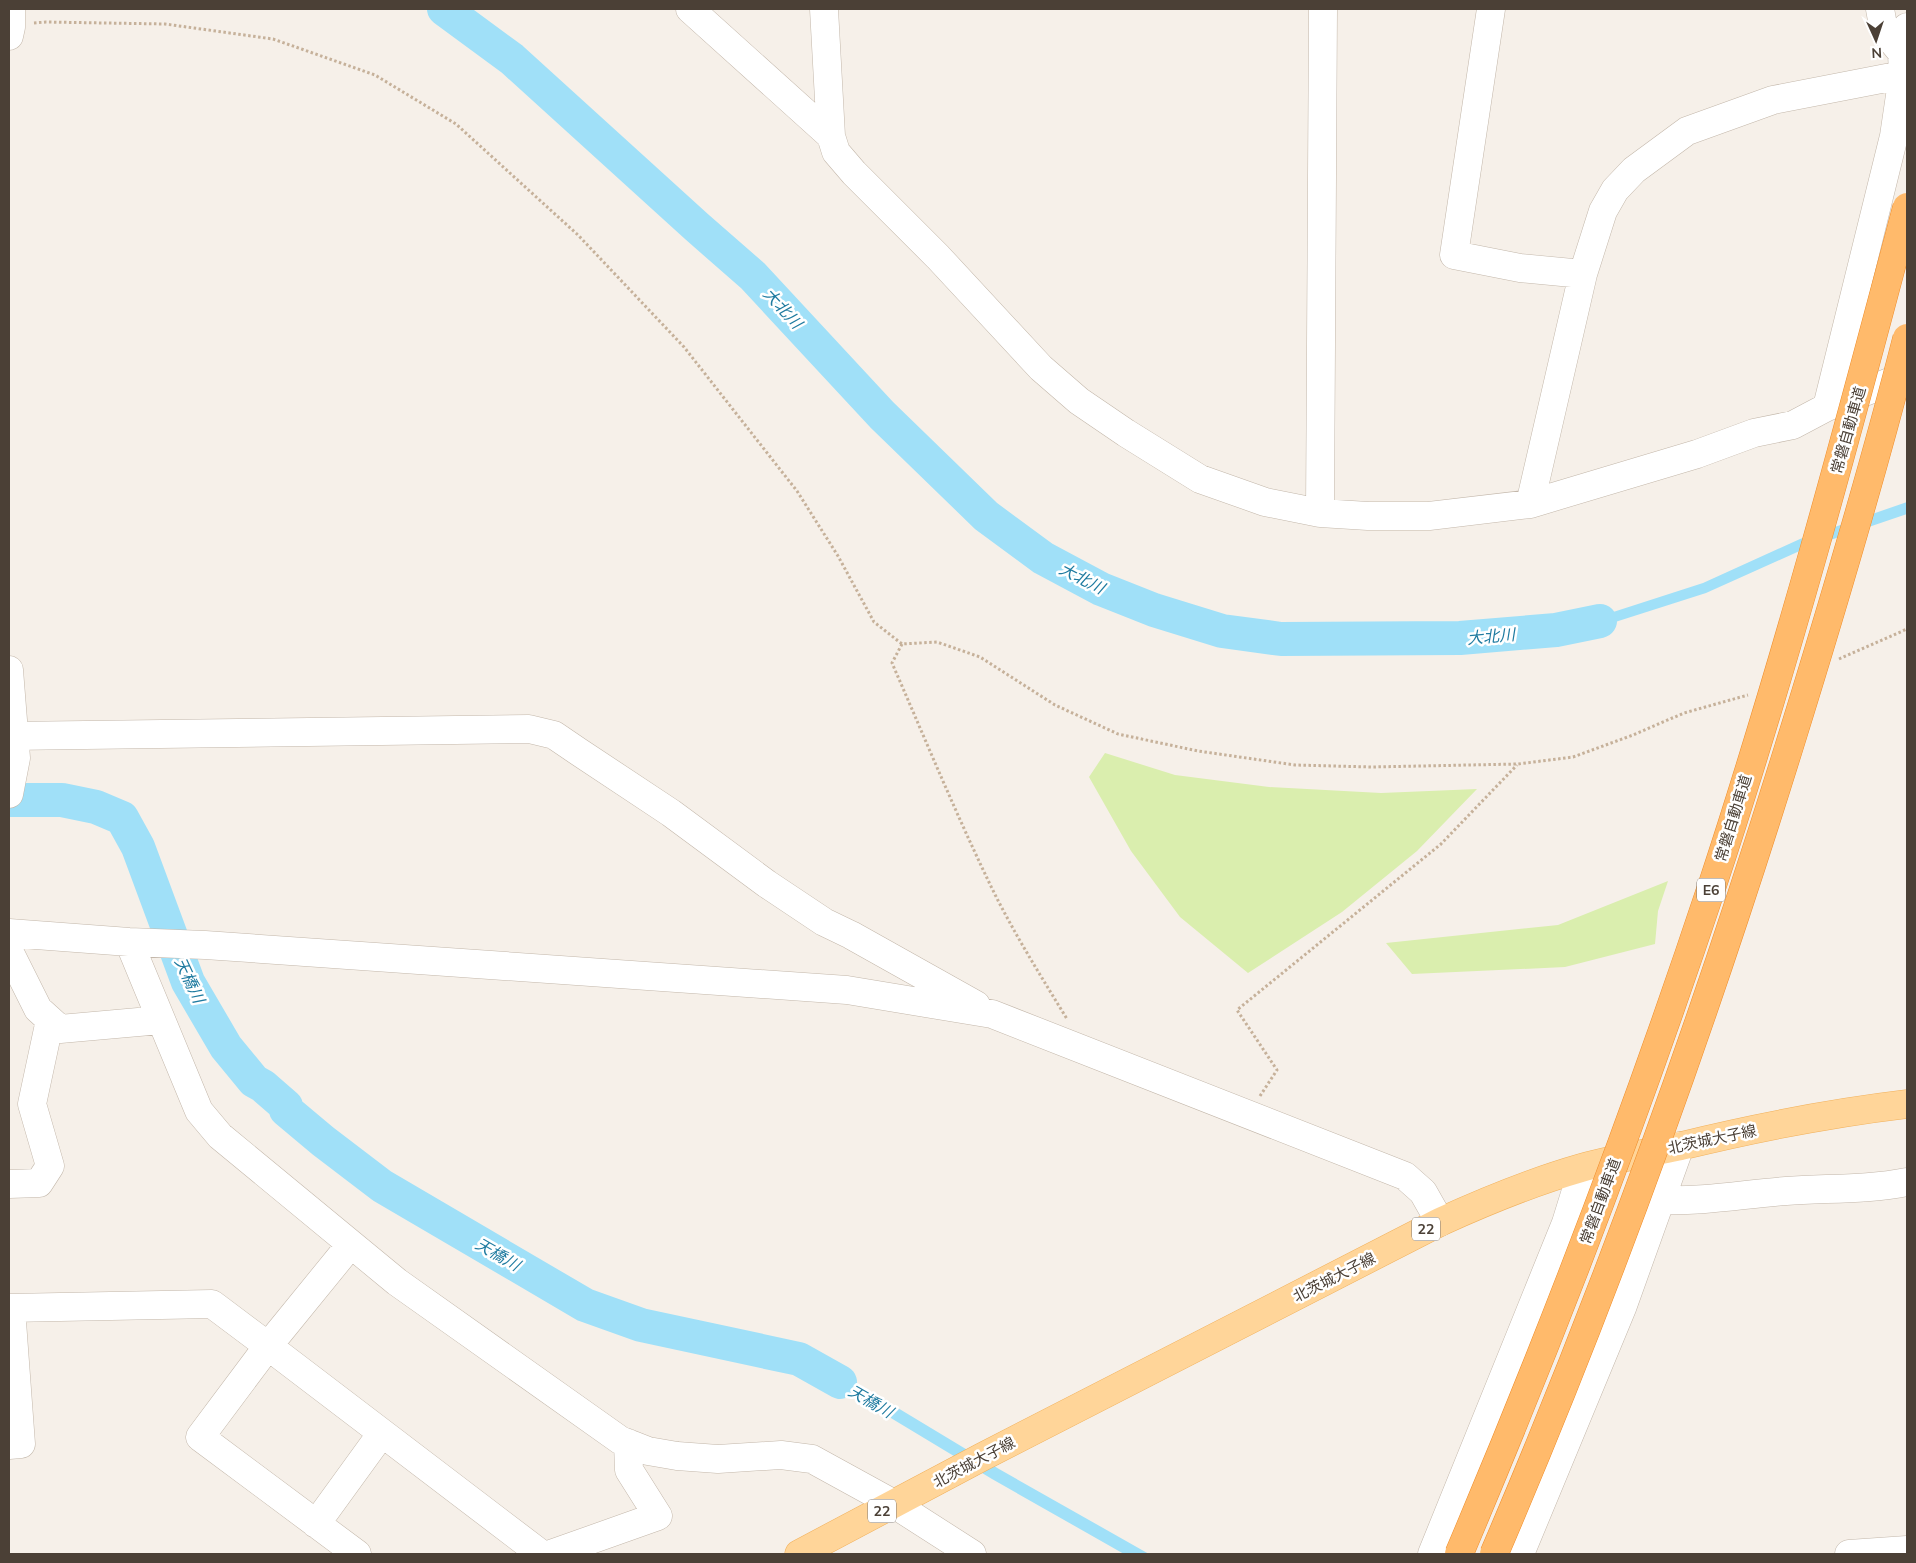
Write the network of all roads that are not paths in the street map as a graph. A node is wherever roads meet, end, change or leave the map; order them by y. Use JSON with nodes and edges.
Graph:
{"nodes":[{"id":1,"x":690,"y":9,"type":"edge"},
{"id":2,"x":824,"y":9,"type":"edge"},
{"id":3,"x":1323,"y":9,"type":"edge"},
{"id":4,"x":1491,"y":9,"type":"edge"},
{"id":5,"x":1880,"y":9,"type":"edge"},
{"id":6,"x":1905,"y":57,"type":"edge"},
{"id":7,"x":831,"y":136,"type":"junction"},
{"id":8,"x":1907,"y":206,"type":"edge"},
{"id":9,"x":1583,"y":274,"type":"junction"},
{"id":10,"x":1907,"y":338,"type":"edge"},
{"id":11,"x":1907,"y":375,"type":"edge"},
{"id":12,"x":1827,"y":407,"type":"junction"},
{"id":13,"x":1530,"y":504,"type":"junction"},
{"id":14,"x":1320,"y":513,"type":"junction"},
{"id":15,"x":9,"y":670,"type":"edge"},
{"id":16,"x":12,"y":736,"type":"edge"},
{"id":17,"x":9,"y":794,"type":"edge"},
{"id":18,"x":9,"y":933,"type":"edge"},
{"id":19,"x":129,"y":942,"type":"junction"},
{"id":20,"x":9,"y":951,"type":"edge"},
{"id":21,"x":992,"y":1014,"type":"junction"},
{"id":22,"x":50,"y":1020,"type":"junction"},
{"id":23,"x":161,"y":1020,"type":"junction"},
{"id":24,"x":1907,"y":1104,"type":"edge"},
{"id":25,"x":1680,"y":1146,"type":"junction"},
{"id":26,"x":1583,"y":1168,"type":"junction"},
{"id":27,"x":1907,"y":1182,"type":"edge"},
{"id":28,"x":9,"y":1184,"type":"edge"},
{"id":29,"x":1660,"y":1200,"type":"junction"},
{"id":30,"x":1440,"y":1222,"type":"junction"},
{"id":31,"x":351,"y":1244,"type":"junction"},
{"id":32,"x":10,"y":1308,"type":"edge"},
{"id":33,"x":268,"y":1346,"type":"junction"},
{"id":34,"x":382,"y":1433,"type":"junction"},
{"id":35,"x":628,"y":1443,"type":"junction"},
{"id":36,"x":9,"y":1445,"type":"edge"},
{"id":37,"x":894,"y":1504,"type":"junction"},
{"id":38,"x":316,"y":1524,"type":"junction"},
{"id":39,"x":1907,"y":1550,"type":"edge"},
{"id":40,"x":536,"y":1552,"type":"edge"},
{"id":41,"x":357,"y":1554,"type":"edge"},
{"id":42,"x":799,"y":1554,"type":"edge"},
{"id":43,"x":972,"y":1554,"type":"edge"},
{"id":44,"x":1432,"y":1554,"type":"edge"},
{"id":45,"x":1458,"y":1554,"type":"edge"},
{"id":46,"x":1494,"y":1554,"type":"edge"},
{"id":47,"x":1520,"y":1554,"type":"edge"},
{"id":48,"x":1849,"y":1554,"type":"edge"}],
"edges":[{"from":1,"to":7,"type":"street"},
{"from":2,"to":7,"type":"street"},
{"from":3,"to":14,"type":"street"},
{"from":4,"to":9,"type":"street"},
{"from":5,"to":6,"type":"street"},
{"from":6,"to":9,"type":"street"},
{"from":6,"to":12,"type":"street"},
{"from":7,"to":14,"type":"street"},
{"from":8,"to":45,"type":"highway","name":"常磐自動車道","number":"E6","bridge":true},
{"from":9,"to":13,"type":"street"},
{"from":10,"to":46,"type":"highway","number":"E6","bridge":true},
{"from":11,"to":12,"type":"street"},
{"from":12,"to":13,"type":"street"},
{"from":13,"to":14,"type":"street"},
{"from":15,"to":16,"type":"street"},
{"from":16,"to":17,"type":"street"},
{"from":16,"to":21,"type":"street"},
{"from":18,"to":19,"type":"street"},
{"from":19,"to":21,"type":"street"},
{"from":19,"to":23,"type":"street"},
{"from":20,"to":22,"type":"street"},
{"from":21,"to":30,"type":"street"},
{"from":22,"to":23,"type":"street"},
{"from":22,"to":28,"type":"street"},
{"from":23,"to":31,"type":"street"},
{"from":24,"to":25,"type":"main road","name":"北茨城大子線","number":"22"},
{"from":25,"to":26,"type":"main road","name":"北茨城大子線","number":"22"},
{"from":25,"to":29,"type":"street"},
{"from":26,"to":30,"type":"main road","name":"北茨城大子線","number":"22"},
{"from":26,"to":44,"type":"street"},
{"from":27,"to":29,"type":"street"},
{"from":29,"to":47,"type":"street"},
{"from":30,"to":37,"type":"main road","name":"北茨城大子線","number":"22"},
{"from":31,"to":33,"type":"street"},
{"from":31,"to":35,"type":"street"},
{"from":32,"to":33,"type":"street"},
{"from":32,"to":36,"type":"street"},
{"from":33,"to":34,"type":"street"},
{"from":33,"to":38,"type":"street"},
{"from":34,"to":38,"type":"street"},
{"from":34,"to":40,"type":"street"},
{"from":35,"to":37,"type":"street"},
{"from":35,"to":40,"type":"street"},
{"from":37,"to":42,"type":"main road","name":"北茨城大子線","number":"22"},
{"from":37,"to":43,"type":"street"},
{"from":38,"to":41,"type":"street"},
{"from":39,"to":48,"type":"street"}]}
